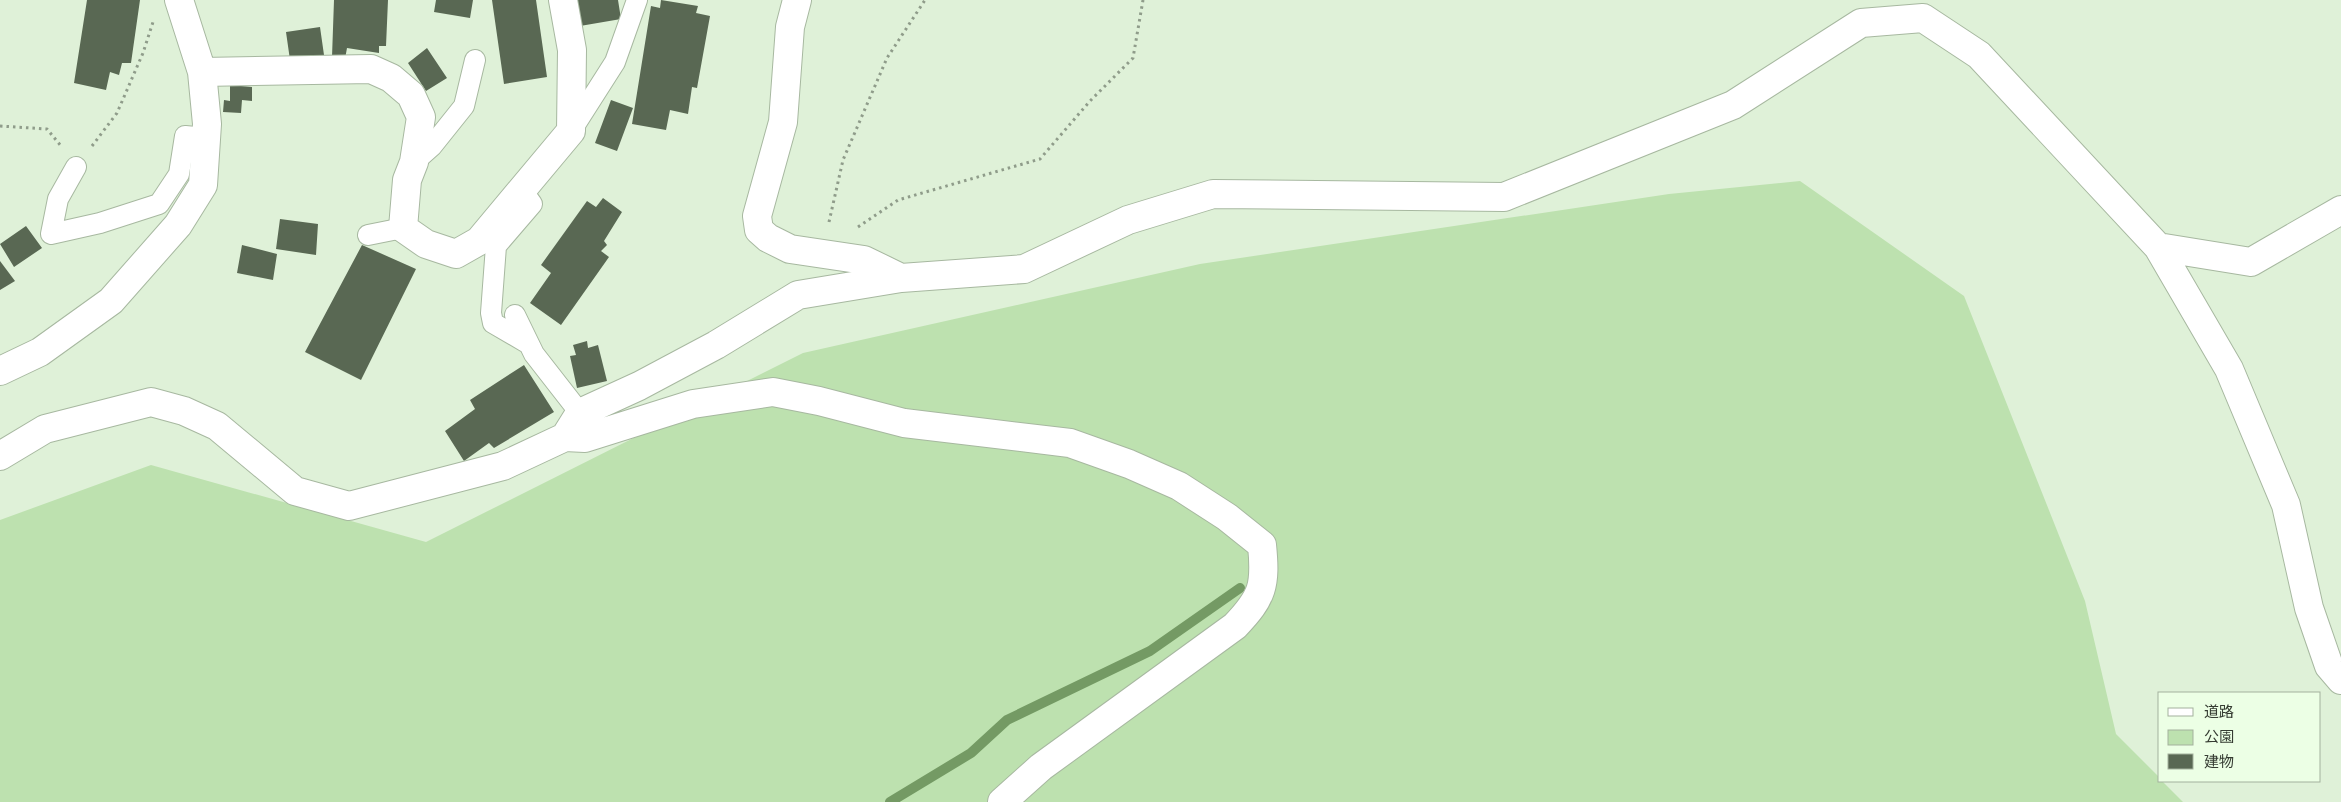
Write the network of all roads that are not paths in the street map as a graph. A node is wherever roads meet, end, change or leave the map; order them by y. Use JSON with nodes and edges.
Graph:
{"nodes":[{"id":1,"x":179,"y":0,"type":"edge"},
{"id":2,"x":564,"y":0,"type":"edge"},
{"id":3,"x":637,"y":0,"type":"edge"},
{"id":4,"x":797,"y":0,"type":"edge"},
{"id":5,"x":475,"y":60,"type":"dead end"},
{"id":6,"x":202,"y":72,"type":"junction"},
{"id":7,"x":572,"y":131,"type":"junction"},
{"id":8,"x":206,"y":138,"type":"junction"},
{"id":9,"x":414,"y":162,"type":"junction"},
{"id":10,"x":76,"y":167,"type":"road end"},
{"id":11,"x":522,"y":190,"type":"junction"},
{"id":12,"x":2341,"y":210,"type":"edge"},
{"id":13,"x":403,"y":228,"type":"junction"},
{"id":14,"x":368,"y":235,"type":"dead end"},
{"id":15,"x":2158,"y":247,"type":"junction"},
{"id":16,"x":901,"y":278,"type":"junction"},
{"id":17,"x":515,"y":315,"type":"dead end"},
{"id":18,"x":529,"y":344,"type":"junction"},
{"id":19,"x":0,"y":371,"type":"edge"},
{"id":20,"x":580,"y":413,"type":"junction"},
{"id":21,"x":565,"y":437,"type":"junction"},
{"id":22,"x":0,"y":456,"type":"edge"},
{"id":23,"x":2341,"y":680,"type":"edge"},
{"id":24,"x":1002,"y":802,"type":"edge"}],
"edges":[{"from":1,"to":6,"type":"street"},
{"from":2,"to":7,"type":"street"},
{"from":3,"to":7,"type":"lane"},
{"from":4,"to":16,"type":"street"},
{"from":5,"to":9,"type":"lane"},
{"from":6,"to":8,"type":"street"},
{"from":6,"to":9,"type":"street"},
{"from":7,"to":11,"type":"street"},
{"from":8,"to":10,"type":"lane"},
{"from":8,"to":19,"type":"street"},
{"from":9,"to":13,"type":"street"},
{"from":11,"to":13,"type":"street"},
{"from":11,"to":18,"type":"lane"},
{"from":12,"to":15,"type":"street"},
{"from":13,"to":14,"type":"lane"},
{"from":15,"to":16,"type":"street"},
{"from":15,"to":23,"type":"street"},
{"from":16,"to":20,"type":"street"},
{"from":17,"to":18,"type":"lane"},
{"from":18,"to":20,"type":"lane"},
{"from":20,"to":21,"type":"street"},
{"from":21,"to":22,"type":"street"},
{"from":21,"to":24,"type":"street"}]}
